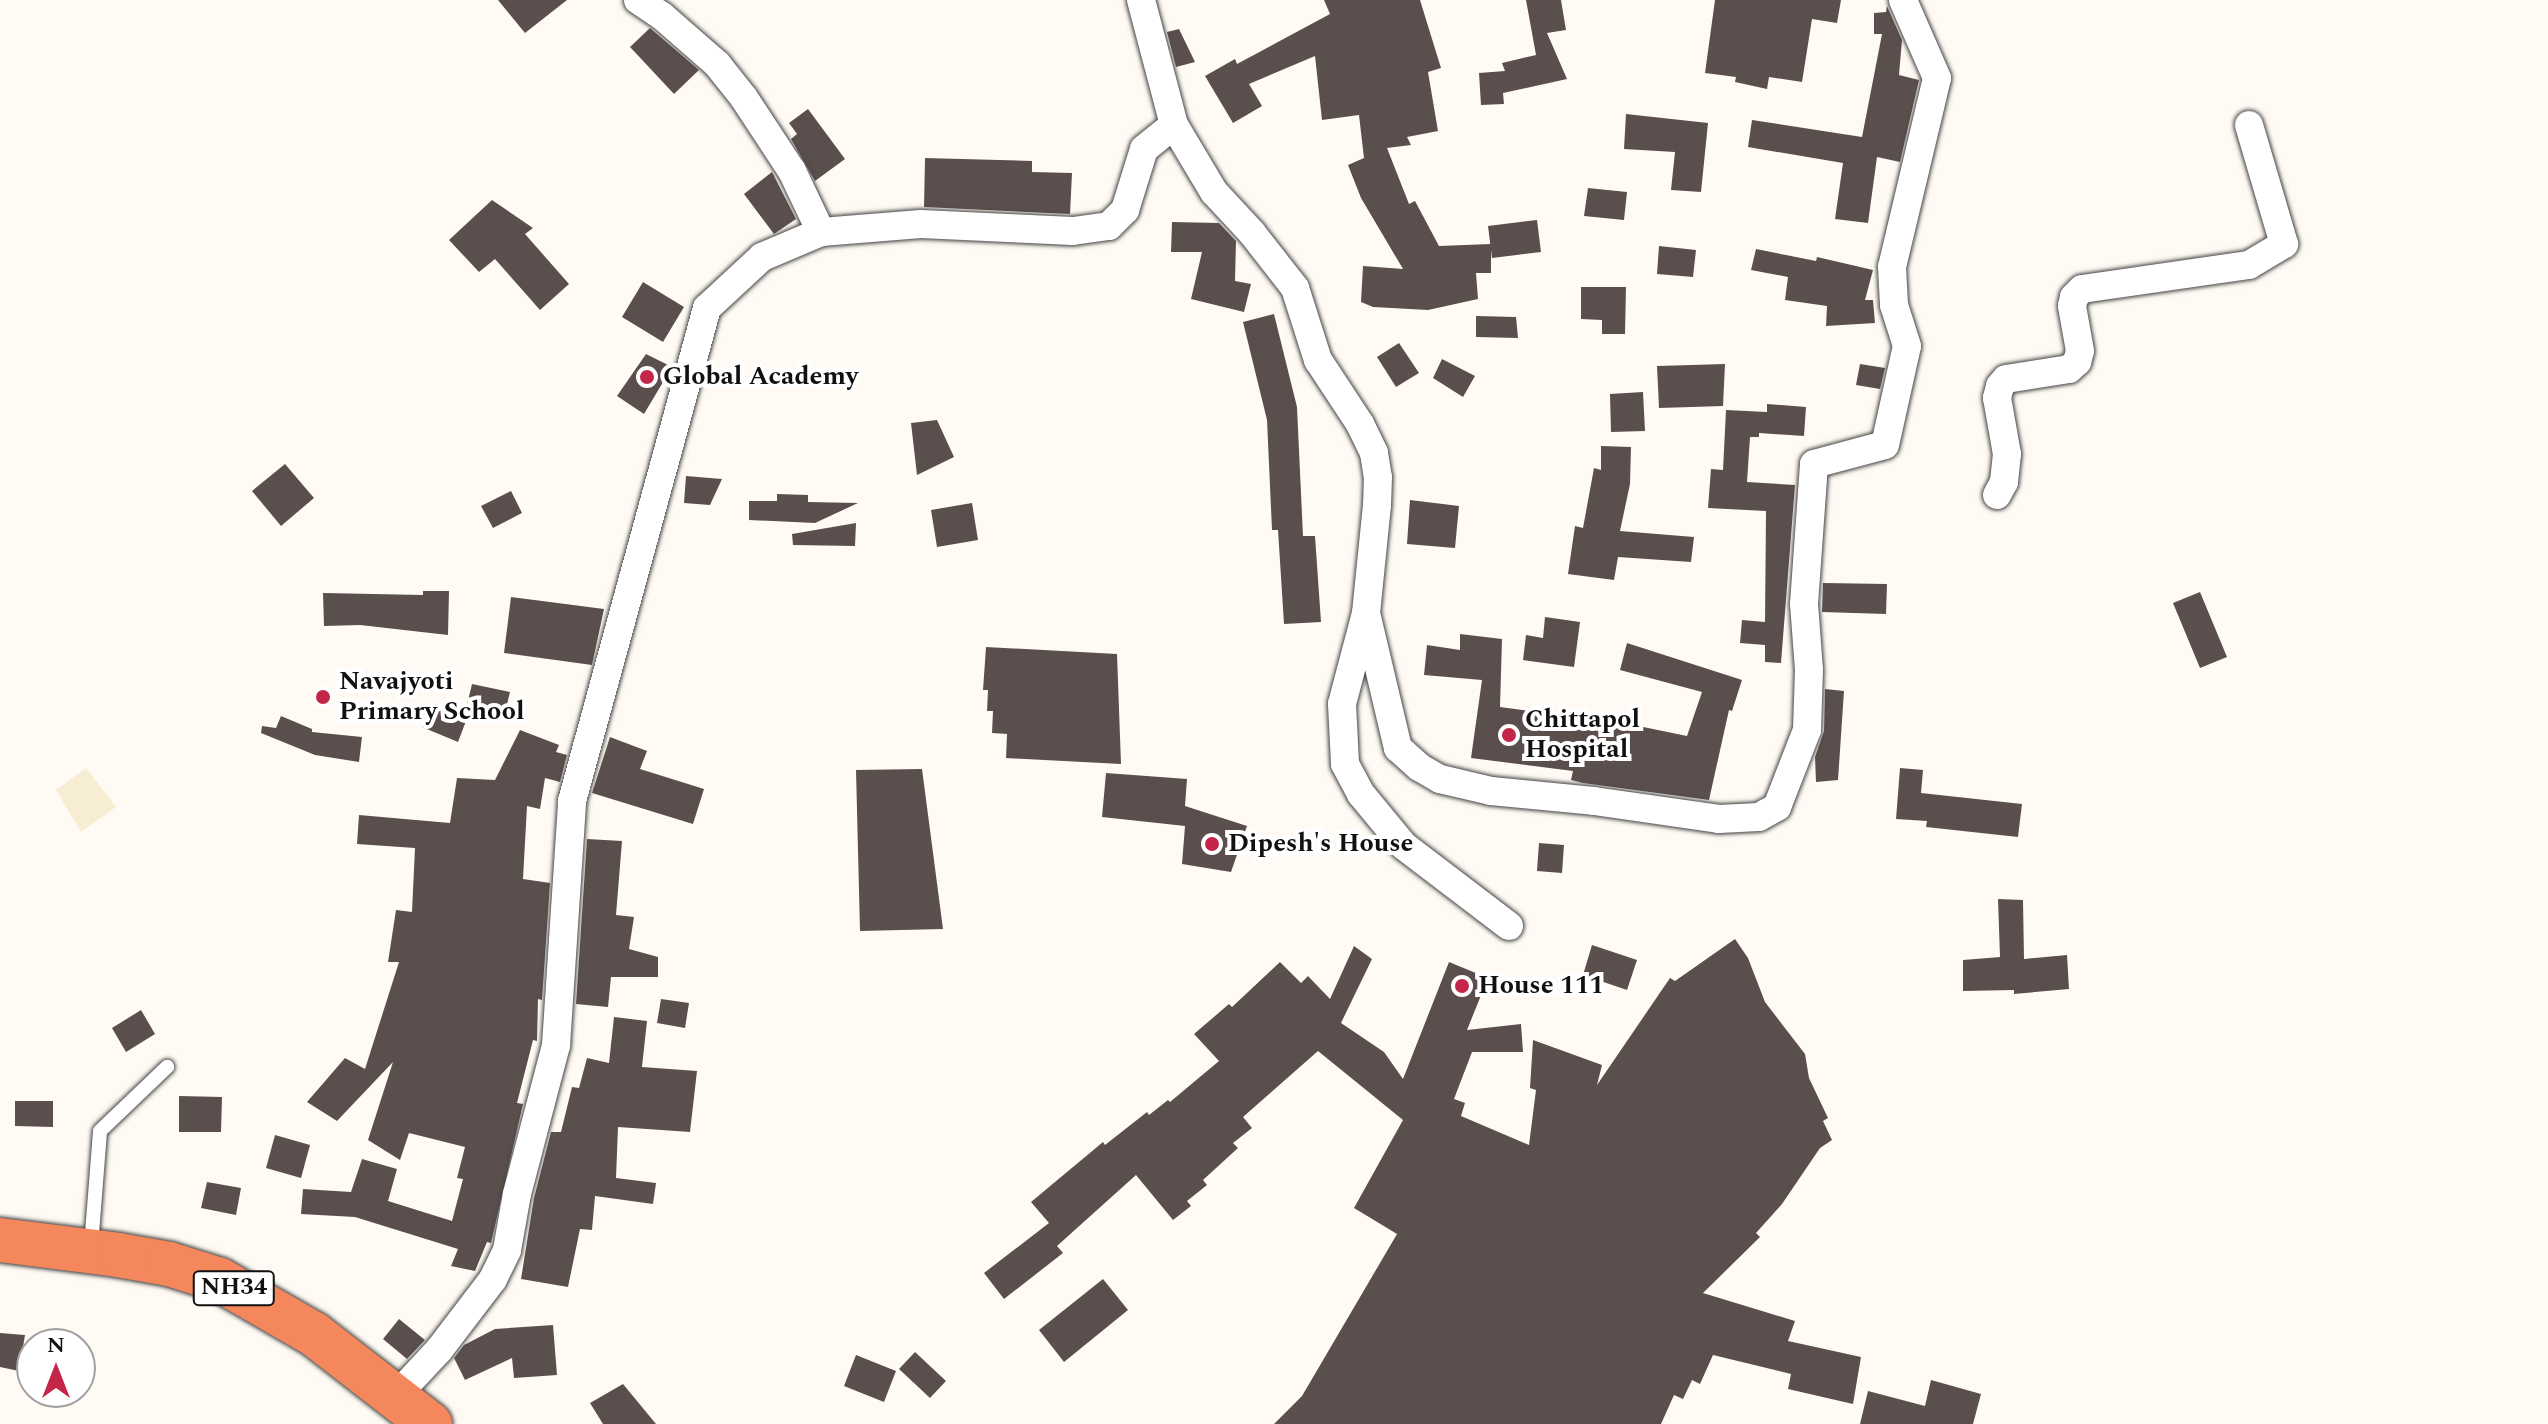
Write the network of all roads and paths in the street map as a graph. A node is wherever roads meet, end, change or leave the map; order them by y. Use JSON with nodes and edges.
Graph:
{"nodes":[{"id":1,"x":638,"y":0,"type":"edge"},
{"id":2,"x":1141,"y":0,"type":"edge"},
{"id":3,"x":1903,"y":0,"type":"edge"},
{"id":4,"x":1174,"y":125,"type":"junction"},
{"id":5,"x":2249,"y":125,"type":"dead end"},
{"id":6,"x":821,"y":232,"type":"junction"},
{"id":7,"x":1997,"y":495,"type":"dead end"},
{"id":8,"x":1366,"y":613,"type":"junction"},
{"id":9,"x":1509,"y":926,"type":"dead end"},
{"id":10,"x":167,"y":1067,"type":"dead end"},
{"id":11,"x":0,"y":1240,"type":"edge"},
{"id":12,"x":91,"y":1251,"type":"junction"},
{"id":13,"x":397,"y":1395,"type":"junction"},
{"id":14,"x":430,"y":1424,"type":"edge"}],
"edges":[{"from":1,"to":6,"type":"street"},
{"from":2,"to":4,"type":"street"},
{"from":3,"to":8,"type":"street"},
{"from":4,"to":6,"type":"street"},
{"from":4,"to":8,"type":"street"},
{"from":5,"to":7,"type":"street"},
{"from":6,"to":13,"type":"street"},
{"from":8,"to":9,"type":"street"},
{"from":10,"to":12,"type":"lane"},
{"from":11,"to":12,"type":"highway","number":"NH34"},
{"from":12,"to":13,"type":"highway","number":"NH34"},
{"from":13,"to":14,"type":"highway","number":"NH34"}]}
